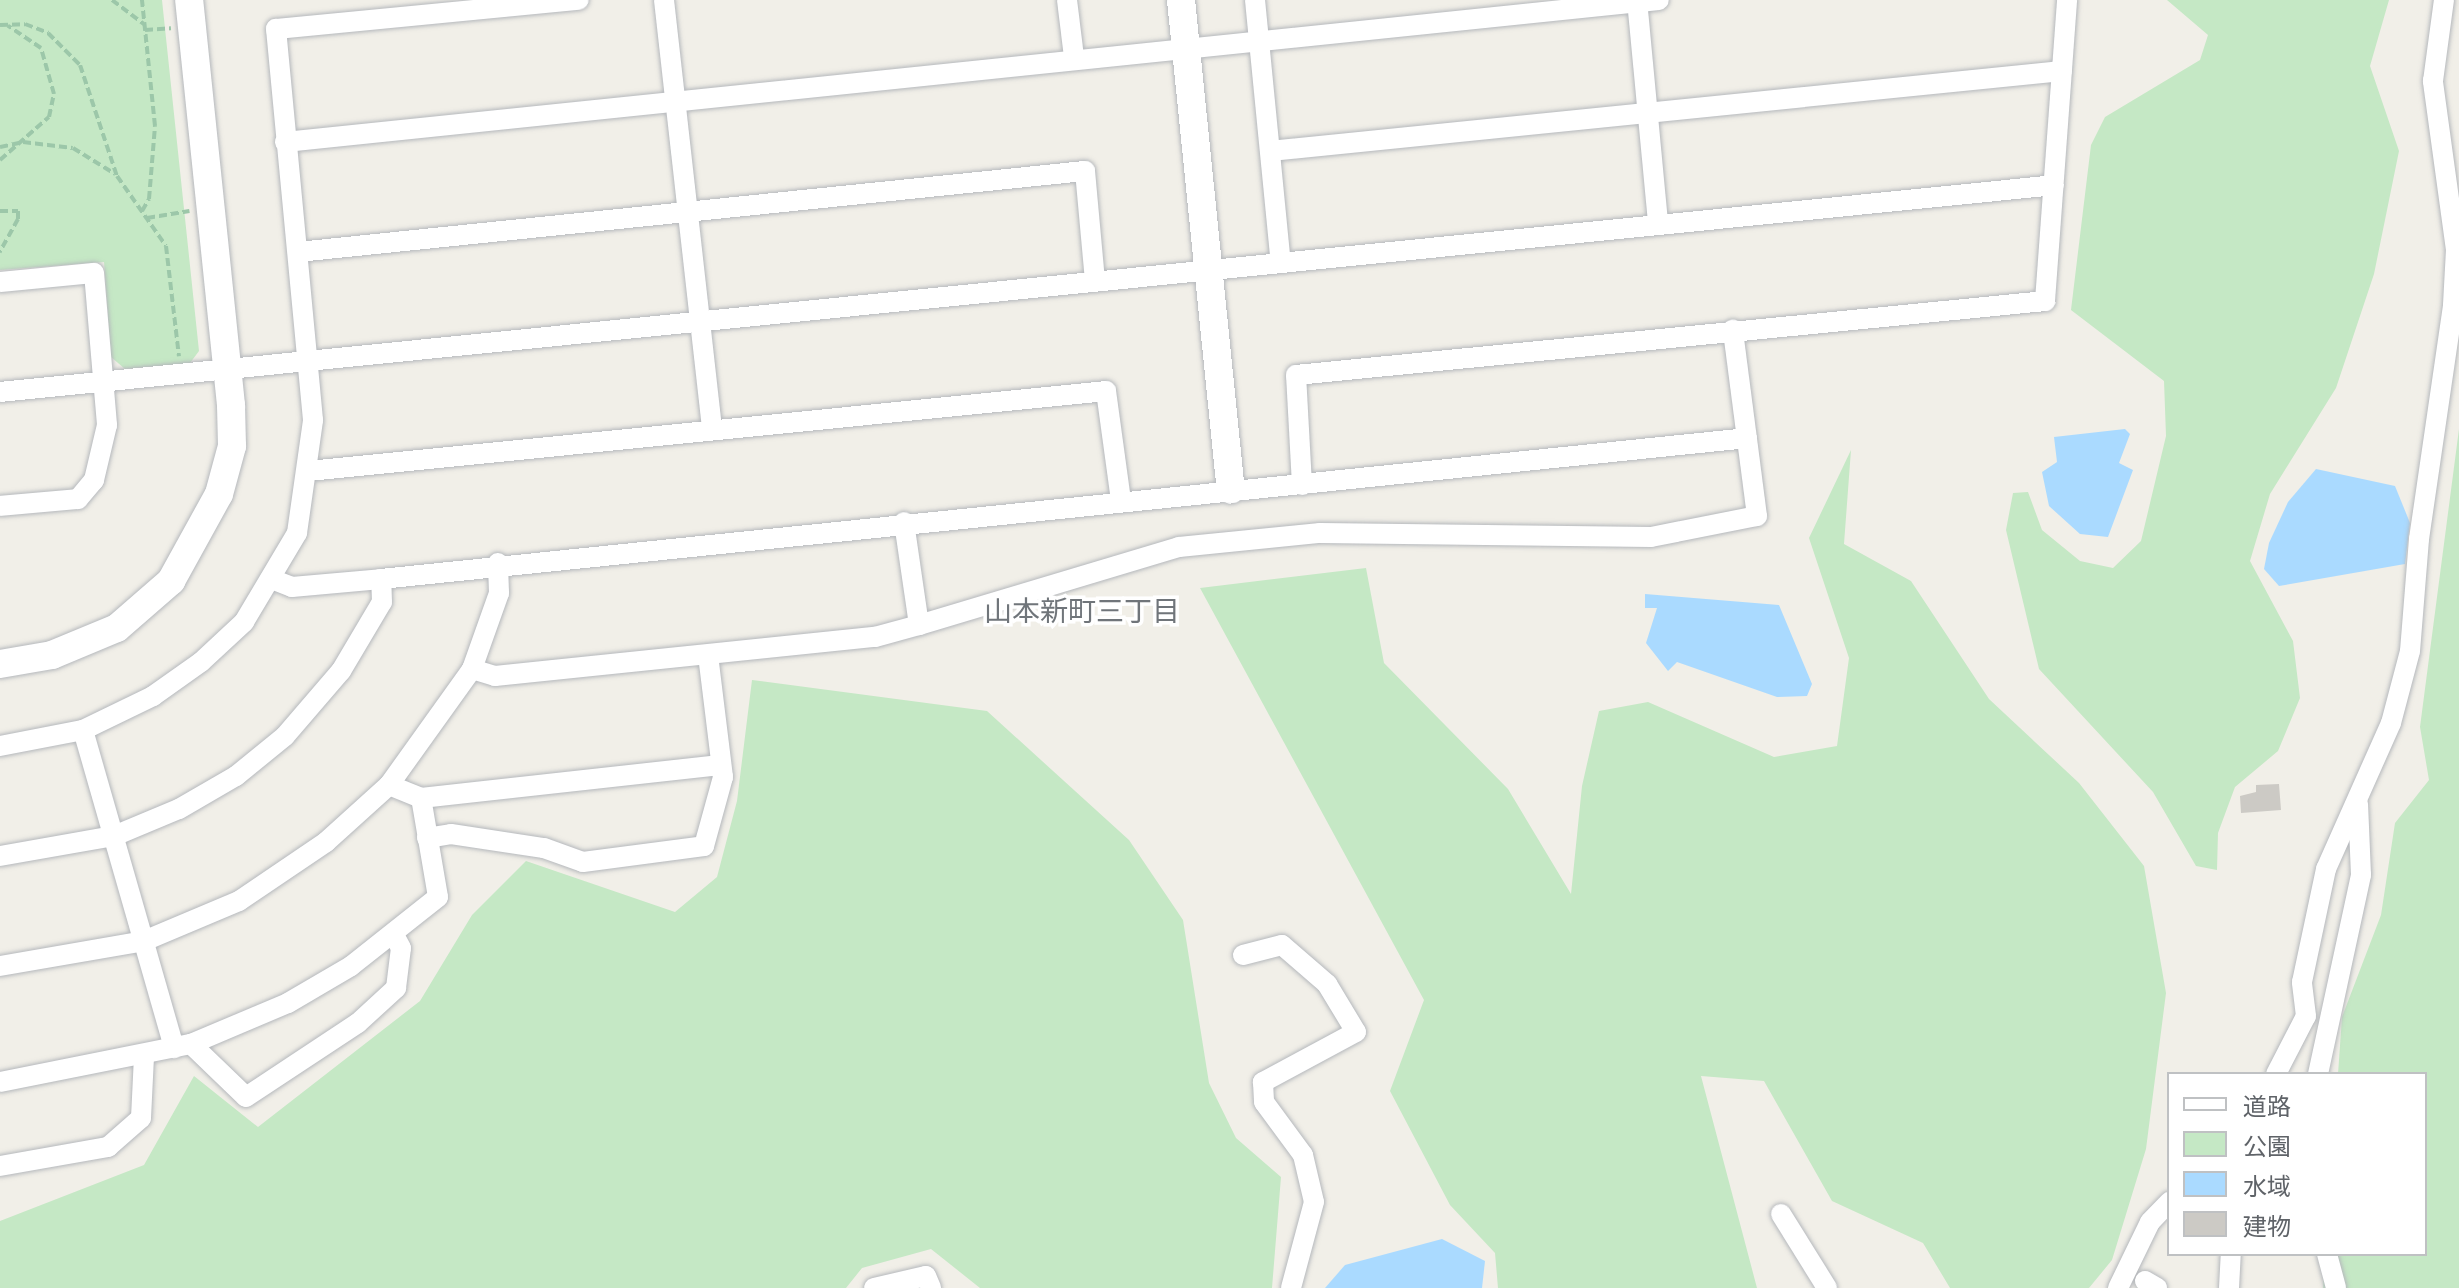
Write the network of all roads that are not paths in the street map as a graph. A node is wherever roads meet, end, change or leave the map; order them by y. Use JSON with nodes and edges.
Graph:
{"nodes":[{"id":1,"x":189,"y":0,"type":"edge"},
{"id":2,"x":579,"y":0,"type":"edge"},
{"id":3,"x":664,"y":0,"type":"edge"},
{"id":4,"x":1067,"y":0,"type":"edge"},
{"id":5,"x":1181,"y":0,"type":"edge"},
{"id":6,"x":1255,"y":0,"type":"edge"},
{"id":7,"x":1659,"y":0,"type":"edge"},
{"id":8,"x":2067,"y":0,"type":"edge"},
{"id":9,"x":2444,"y":0,"type":"edge"},
{"id":10,"x":1637,"y":1,"type":"edge"},
{"id":11,"x":1259,"y":40,"type":"junction"},
{"id":12,"x":1185,"y":47,"type":"junction"},
{"id":13,"x":1074,"y":57,"type":"junction"},
{"id":14,"x":2062,"y":71,"type":"junction"},
{"id":15,"x":677,"y":99,"type":"junction"},
{"id":16,"x":1647,"y":115,"type":"junction"},
{"id":17,"x":285,"y":142,"type":"junction"},
{"id":18,"x":1270,"y":151,"type":"junction"},
{"id":19,"x":2054,"y":185,"type":"junction"},
{"id":20,"x":689,"y":211,"type":"junction"},
{"id":21,"x":1658,"y":224,"type":"junction"},
{"id":22,"x":298,"y":252,"type":"junction"},
{"id":23,"x":1281,"y":263,"type":"junction"},
{"id":24,"x":1209,"y":268,"type":"junction"},
{"id":25,"x":1095,"y":281,"type":"junction"},
{"id":26,"x":0,"y":282,"type":"edge"},
{"id":27,"x":701,"y":320,"type":"junction"},
{"id":28,"x":1733,"y":330,"type":"junction"},
{"id":29,"x":308,"y":361,"type":"junction"},
{"id":30,"x":227,"y":368,"type":"junction"},
{"id":31,"x":103,"y":382,"type":"junction"},
{"id":32,"x":0,"y":392,"type":"edge"},
{"id":33,"x":712,"y":429,"type":"junction"},
{"id":34,"x":1747,"y":438,"type":"junction"},
{"id":35,"x":309,"y":471,"type":"junction"},
{"id":36,"x":1302,"y":485,"type":"junction"},
{"id":37,"x":1231,"y":489,"type":"junction"},
{"id":38,"x":1121,"y":500,"type":"junction"},
{"id":39,"x":0,"y":506,"type":"edge"},
{"id":40,"x":904,"y":522,"type":"junction"},
{"id":41,"x":498,"y":563,"type":"junction"},
{"id":42,"x":381,"y":579,"type":"junction"},
{"id":43,"x":274,"y":580,"type":"junction"},
{"id":44,"x":919,"y":625,"type":"junction"},
{"id":45,"x":708,"y":655,"type":"junction"},
{"id":46,"x":0,"y":664,"type":"edge"},
{"id":47,"x":472,"y":669,"type":"junction"},
{"id":48,"x":83,"y":730,"type":"junction"},
{"id":49,"x":0,"y":746,"type":"edge"},
{"id":50,"x":720,"y":765,"type":"junction"},
{"id":51,"x":389,"y":785,"type":"junction"},
{"id":52,"x":421,"y":798,"type":"junction"},
{"id":53,"x":2358,"y":800,"type":"junction"},
{"id":54,"x":114,"y":836,"type":"junction"},
{"id":55,"x":427,"y":838,"type":"junction"},
{"id":56,"x":0,"y":856,"type":"edge"},
{"id":57,"x":394,"y":935,"type":"junction"},
{"id":58,"x":144,"y":941,"type":"junction"},
{"id":59,"x":1243,"y":955,"type":"dead end"},
{"id":60,"x":0,"y":966,"type":"edge"},
{"id":61,"x":182,"y":1046,"type":"junction"},
{"id":62,"x":144,"y":1057,"type":"junction"},
{"id":63,"x":2277,"y":1072,"type":"edge"},
{"id":64,"x":2318,"y":1072,"type":"edge"},
{"id":65,"x":0,"y":1082,"type":"edge"},
{"id":66,"x":0,"y":1166,"type":"edge"},
{"id":67,"x":2167,"y":1204,"type":"edge"},
{"id":68,"x":1781,"y":1214,"type":"dead end"},
{"id":69,"x":2231,"y":1256,"type":"edge"},
{"id":70,"x":2328,"y":1256,"type":"edge"},
{"id":71,"x":874,"y":1288,"type":"edge"},
{"id":72,"x":931,"y":1288,"type":"edge"},
{"id":73,"x":1291,"y":1288,"type":"edge"},
{"id":74,"x":1827,"y":1288,"type":"edge"},
{"id":75,"x":2118,"y":1288,"type":"edge"},
{"id":76,"x":2229,"y":1288,"type":"edge"},
{"id":77,"x":2336,"y":1288,"type":"edge"}],
"edges":[{"from":1,"to":30,"type":"street"},
{"from":2,"to":17,"type":"street"},
{"from":3,"to":15,"type":"street"},
{"from":4,"to":13,"type":"street"},
{"from":5,"to":12,"type":"street"},
{"from":6,"to":11,"type":"street"},
{"from":7,"to":10,"type":"street"},
{"from":8,"to":14,"type":"street"},
{"from":9,"to":53,"type":"street"},
{"from":10,"to":11,"type":"street"},
{"from":10,"to":16,"type":"street"},
{"from":11,"to":12,"type":"street"},
{"from":11,"to":18,"type":"street"},
{"from":12,"to":13,"type":"street"},
{"from":12,"to":24,"type":"street"},
{"from":13,"to":15,"type":"street"},
{"from":14,"to":16,"type":"street"},
{"from":14,"to":19,"type":"street"},
{"from":15,"to":17,"type":"street"},
{"from":15,"to":20,"type":"street"},
{"from":16,"to":18,"type":"street"},
{"from":16,"to":21,"type":"street"},
{"from":17,"to":22,"type":"street"},
{"from":18,"to":23,"type":"street"},
{"from":19,"to":21,"type":"street"},
{"from":19,"to":28,"type":"street"},
{"from":20,"to":22,"type":"street"},
{"from":20,"to":25,"type":"street"},
{"from":20,"to":27,"type":"street"},
{"from":21,"to":23,"type":"street"},
{"from":22,"to":29,"type":"street"},
{"from":23,"to":24,"type":"street"},
{"from":24,"to":25,"type":"street"},
{"from":24,"to":37,"type":"street"},
{"from":25,"to":27,"type":"street"},
{"from":26,"to":31,"type":"street"},
{"from":27,"to":29,"type":"street"},
{"from":27,"to":33,"type":"street"},
{"from":28,"to":34,"type":"street"},
{"from":28,"to":36,"type":"street"},
{"from":29,"to":30,"type":"street"},
{"from":29,"to":35,"type":"street"},
{"from":30,"to":31,"type":"street"},
{"from":30,"to":46,"type":"street"},
{"from":31,"to":32,"type":"street"},
{"from":31,"to":39,"type":"street"},
{"from":33,"to":35,"type":"street"},
{"from":33,"to":38,"type":"street"},
{"from":34,"to":36,"type":"street"},
{"from":34,"to":44,"type":"street"},
{"from":35,"to":43,"type":"street"},
{"from":36,"to":37,"type":"street"},
{"from":37,"to":38,"type":"street"},
{"from":38,"to":40,"type":"street"},
{"from":40,"to":41,"type":"street"},
{"from":40,"to":44,"type":"street"},
{"from":41,"to":42,"type":"street"},
{"from":41,"to":47,"type":"street"},
{"from":42,"to":43,"type":"street"},
{"from":42,"to":54,"type":"street"},
{"from":43,"to":48,"type":"street"},
{"from":44,"to":45,"type":"street"},
{"from":45,"to":47,"type":"street"},
{"from":45,"to":50,"type":"street"},
{"from":47,"to":51,"type":"street"},
{"from":48,"to":49,"type":"street"},
{"from":48,"to":54,"type":"street"},
{"from":50,"to":52,"type":"street"},
{"from":50,"to":55,"type":"street"},
{"from":51,"to":52,"type":"street"},
{"from":51,"to":58,"type":"street"},
{"from":52,"to":55,"type":"street"},
{"from":53,"to":63,"type":"street"},
{"from":53,"to":64,"type":"street"},
{"from":54,"to":56,"type":"street"},
{"from":54,"to":58,"type":"street"},
{"from":55,"to":57,"type":"street"},
{"from":57,"to":61,"type":"street"},
{"from":57,"to":61,"type":"street"},
{"from":58,"to":60,"type":"street"},
{"from":58,"to":61,"type":"street"},
{"from":59,"to":73,"type":"street"},
{"from":61,"to":62,"type":"street"},
{"from":62,"to":65,"type":"street"},
{"from":62,"to":66,"type":"street"},
{"from":67,"to":75,"type":"street"},
{"from":68,"to":74,"type":"street"},
{"from":69,"to":76,"type":"street"},
{"from":70,"to":77,"type":"street"},
{"from":71,"to":72,"type":"street"}]}
